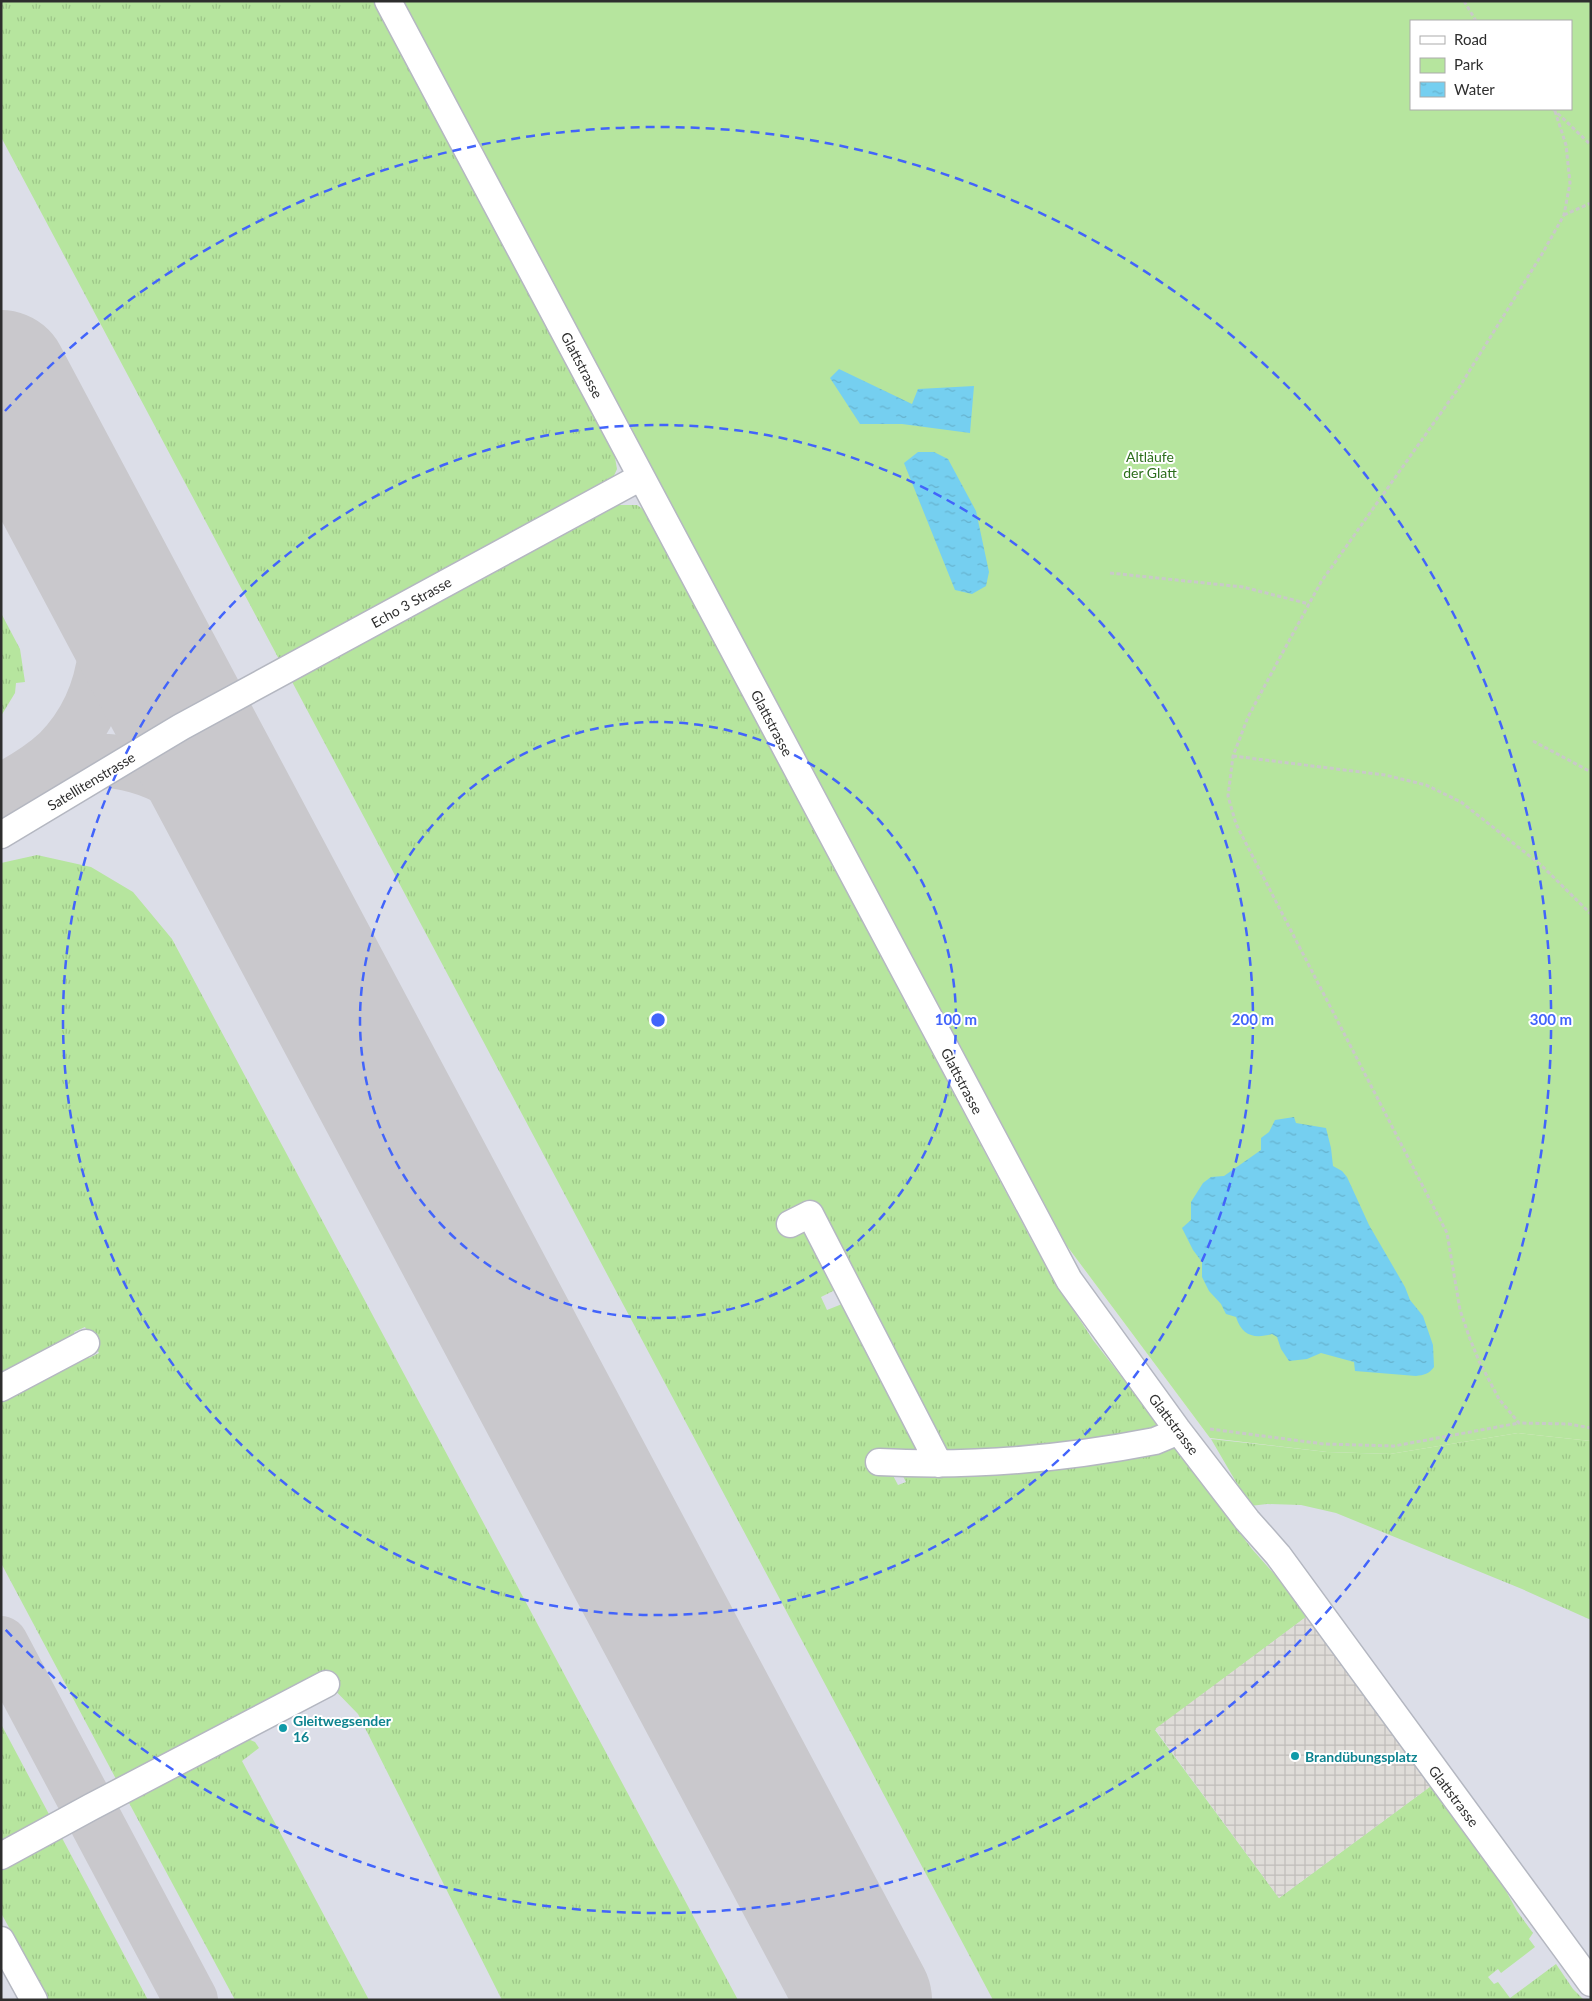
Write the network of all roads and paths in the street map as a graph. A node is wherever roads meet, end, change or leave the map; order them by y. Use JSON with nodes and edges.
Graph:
{"nodes":[{"id":1,"x":388,"y":1,"type":"edge"},
{"id":2,"x":1464,"y":1,"type":"edge"},
{"id":3,"x":1475,"y":20,"type":"edge"},
{"id":4,"x":1554,"y":110,"type":"edge"},
{"id":5,"x":1591,"y":145,"type":"edge"},
{"id":6,"x":1591,"y":203,"type":"edge"},
{"id":7,"x":1564,"y":215,"type":"junction"},
{"id":8,"x":641,"y":477,"type":"junction"},
{"id":9,"x":1110,"y":573,"type":"dead end"},
{"id":10,"x":1309,"y":604,"type":"junction"},
{"id":11,"x":181,"y":727,"type":"joint"},
{"id":12,"x":1533,"y":741,"type":"dead end"},
{"id":13,"x":1233,"y":756,"type":"junction"},
{"id":14,"x":1591,"y":772,"type":"edge"},
{"id":15,"x":1,"y":836,"type":"edge"},
{"id":16,"x":1591,"y":914,"type":"edge"},
{"id":17,"x":790,"y":1224,"type":"dead end"},
{"id":18,"x":86,"y":1342,"type":"dead end"},
{"id":19,"x":1,"y":1388,"type":"edge"},
{"id":20,"x":1519,"y":1423,"type":"junction"},
{"id":21,"x":1591,"y":1428,"type":"edge"},
{"id":22,"x":1177,"y":1429,"type":"junction"},
{"id":23,"x":1210,"y":1429,"type":"dead end"},
{"id":24,"x":939,"y":1464,"type":"junction"},
{"id":25,"x":890,"y":1468,"type":"dead end"},
{"id":26,"x":326,"y":1684,"type":"dead end"},
{"id":27,"x":1,"y":1856,"type":"edge"},
{"id":28,"x":1,"y":1940,"type":"edge"},
{"id":29,"x":1591,"y":1983,"type":"edge"},
{"id":30,"x":34,"y":2000,"type":"edge"}],
"edges":[{"from":1,"to":8,"type":"lane","name":"Glattstrasse"},
{"from":2,"to":3,"type":"path"},
{"from":4,"to":5,"type":"path"},
{"from":4,"to":7,"type":"path"},
{"from":6,"to":7,"type":"path"},
{"from":7,"to":10,"type":"path"},
{"from":8,"to":11,"type":"lane","name":"Echo 3 Strasse"},
{"from":8,"to":22,"type":"lane","name":"Glattstrasse"},
{"from":9,"to":10,"type":"path"},
{"from":10,"to":13,"type":"path"},
{"from":11,"to":15,"type":"lane","name":"Satellitenstrasse"},
{"from":12,"to":14,"type":"path"},
{"from":13,"to":16,"type":"path"},
{"from":13,"to":20,"type":"path"},
{"from":17,"to":24,"type":"lane"},
{"from":18,"to":19,"type":"lane"},
{"from":20,"to":21,"type":"path"},
{"from":20,"to":23,"type":"path"},
{"from":22,"to":24,"type":"lane"},
{"from":22,"to":29,"type":"lane","name":"Glattstrasse"},
{"from":24,"to":25,"type":"lane"},
{"from":26,"to":27,"type":"lane"},
{"from":28,"to":30,"type":"lane"}]}
